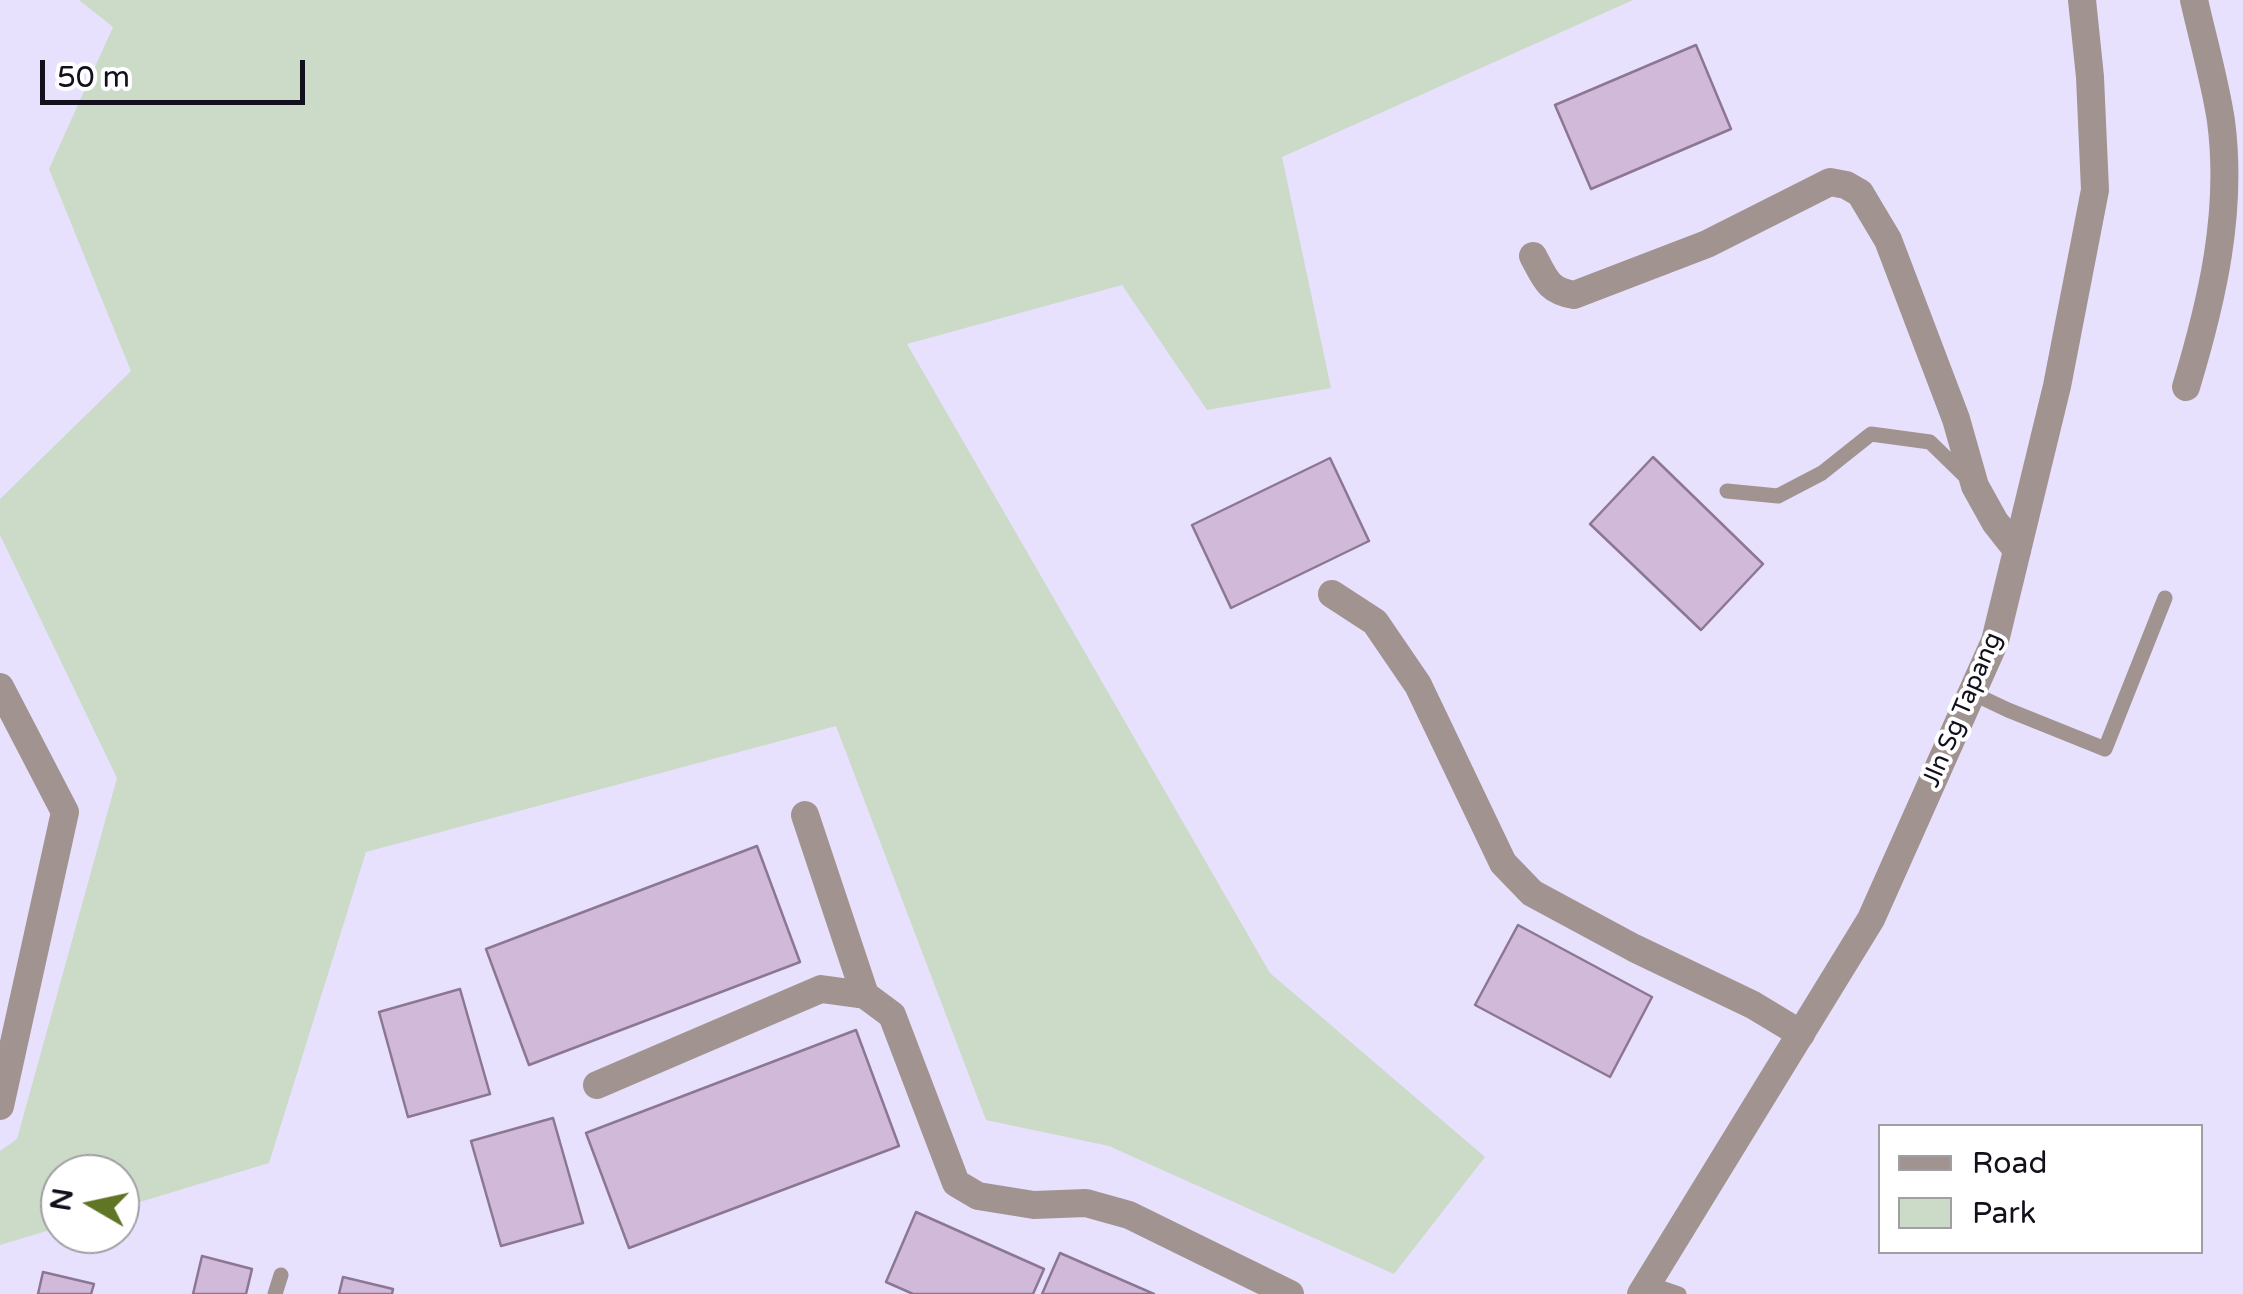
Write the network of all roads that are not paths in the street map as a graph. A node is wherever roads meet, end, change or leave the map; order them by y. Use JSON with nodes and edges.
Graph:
{"nodes":[{"id":1,"x":2082,"y":0,"type":"edge"},
{"id":2,"x":2194,"y":0,"type":"edge"},
{"id":3,"x":2232,"y":123,"type":"edge"},
{"id":4,"x":1532,"y":256,"type":"dead end"},
{"id":5,"x":2186,"y":388,"type":"dead end"},
{"id":6,"x":1976,"y":486,"type":"junction"},
{"id":7,"x":1727,"y":491,"type":"dead end"},
{"id":8,"x":2017,"y":550,"type":"junction"},
{"id":9,"x":1332,"y":594,"type":"dead end"},
{"id":10,"x":2165,"y":598,"type":"dead end"},
{"id":11,"x":0,"y":687,"type":"edge"},
{"id":12,"x":1972,"y":693,"type":"junction"},
{"id":13,"x":805,"y":815,"type":"dead end"},
{"id":14,"x":865,"y":994,"type":"junction"},
{"id":15,"x":1801,"y":1034,"type":"junction"},
{"id":16,"x":597,"y":1085,"type":"dead end"},
{"id":17,"x":0,"y":1106,"type":"edge"},
{"id":18,"x":281,"y":1275,"type":"dead end"},
{"id":19,"x":1644,"y":1288,"type":"edge"},
{"id":20,"x":1285,"y":1293,"type":"edge"},
{"id":21,"x":275,"y":1294,"type":"edge"},
{"id":22,"x":1679,"y":1294,"type":"edge"}],
"edges":[{"from":1,"to":8,"type":"street","name":"Jln Sg Tapang"},
{"from":2,"to":3,"type":"street"},
{"from":3,"to":5,"type":"street"},
{"from":4,"to":6,"type":"street"},
{"from":6,"to":7,"type":"lane"},
{"from":6,"to":8,"type":"street"},
{"from":8,"to":12,"type":"street","name":"Jln Sg Tapang"},
{"from":9,"to":15,"type":"street"},
{"from":10,"to":12,"type":"lane"},
{"from":11,"to":17,"type":"street"},
{"from":12,"to":15,"type":"street","name":"Jln Sg Tapang"},
{"from":13,"to":14,"type":"street"},
{"from":14,"to":16,"type":"street"},
{"from":14,"to":20,"type":"street"},
{"from":15,"to":19,"type":"street","name":"Jln Sg Tapang"},
{"from":18,"to":21,"type":"lane"},
{"from":19,"to":22,"type":"lane"}]}
